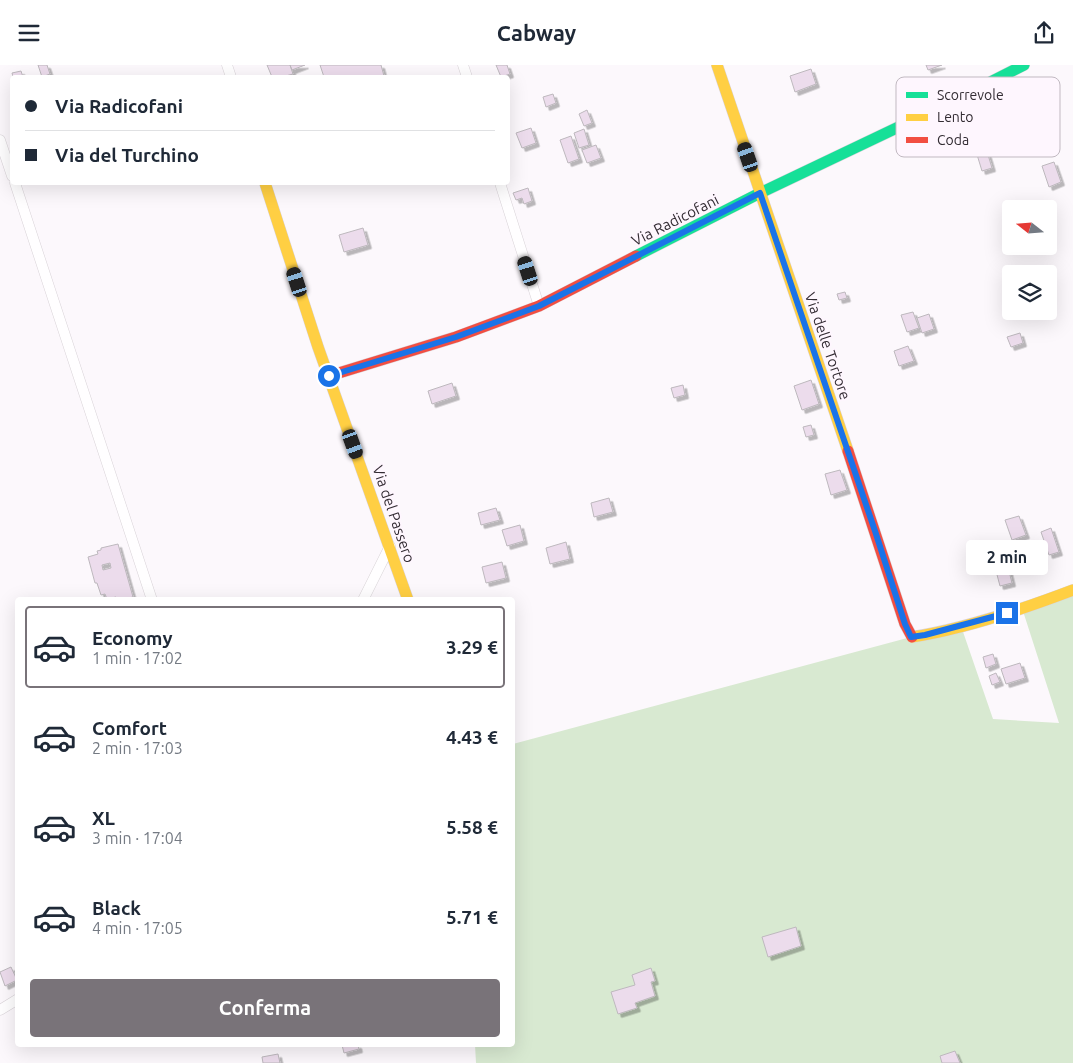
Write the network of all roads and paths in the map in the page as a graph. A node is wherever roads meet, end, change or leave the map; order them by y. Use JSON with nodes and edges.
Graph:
{"nodes":[{"id":1,"x":717,"y":65,"type":"edge"},
{"id":2,"x":1024,"y":65,"type":"edge"},
{"id":3,"x":1000,"y":77,"type":"edge"},
{"id":4,"x":896,"y":128,"type":"edge"},
{"id":5,"x":0,"y":140,"type":"edge"},
{"id":6,"x":10,"y":171,"type":"edge"},
{"id":7,"x":16,"y":185,"type":"edge"},
{"id":8,"x":266,"y":185,"type":"edge"},
{"id":9,"x":501,"y":185,"type":"edge"},
{"id":10,"x":760,"y":193,"type":"junction"},
{"id":11,"x":539,"y":306,"type":"junction"},
{"id":12,"x":329,"y":376,"type":"junction"},
{"id":13,"x":390,"y":546,"type":"junction"},
{"id":14,"x":1073,"y":590,"type":"edge"},
{"id":15,"x":151,"y":597,"type":"edge"},
{"id":16,"x":364,"y":597,"type":"edge"},
{"id":17,"x":407,"y":597,"type":"edge"},
{"id":18,"x":15,"y":1001,"type":"edge"},
{"id":19,"x":0,"y":1009,"type":"edge"}],
"edges":[{"from":1,"to":10,"type":"street","name":"Via delle Tortore"},
{"from":2,"to":3,"type":"street","name":"Via Radicofani"},
{"from":4,"to":10,"type":"street","name":"Via Radicofani"},
{"from":5,"to":6,"type":"street"},
{"from":7,"to":15,"type":"street"},
{"from":8,"to":12,"type":"street","name":"Via del Passero"},
{"from":9,"to":11,"type":"street"},
{"from":10,"to":11,"type":"street","name":"Via Radicofani"},
{"from":10,"to":14,"type":"street","name":"Via delle Tortore"},
{"from":11,"to":12,"type":"street","name":"Via Radicofani"},
{"from":12,"to":13,"type":"street","name":"Via del Passero"},
{"from":13,"to":16,"type":"street"},
{"from":13,"to":17,"type":"street","name":"Via del Passero"},
{"from":18,"to":19,"type":"street"}]}
